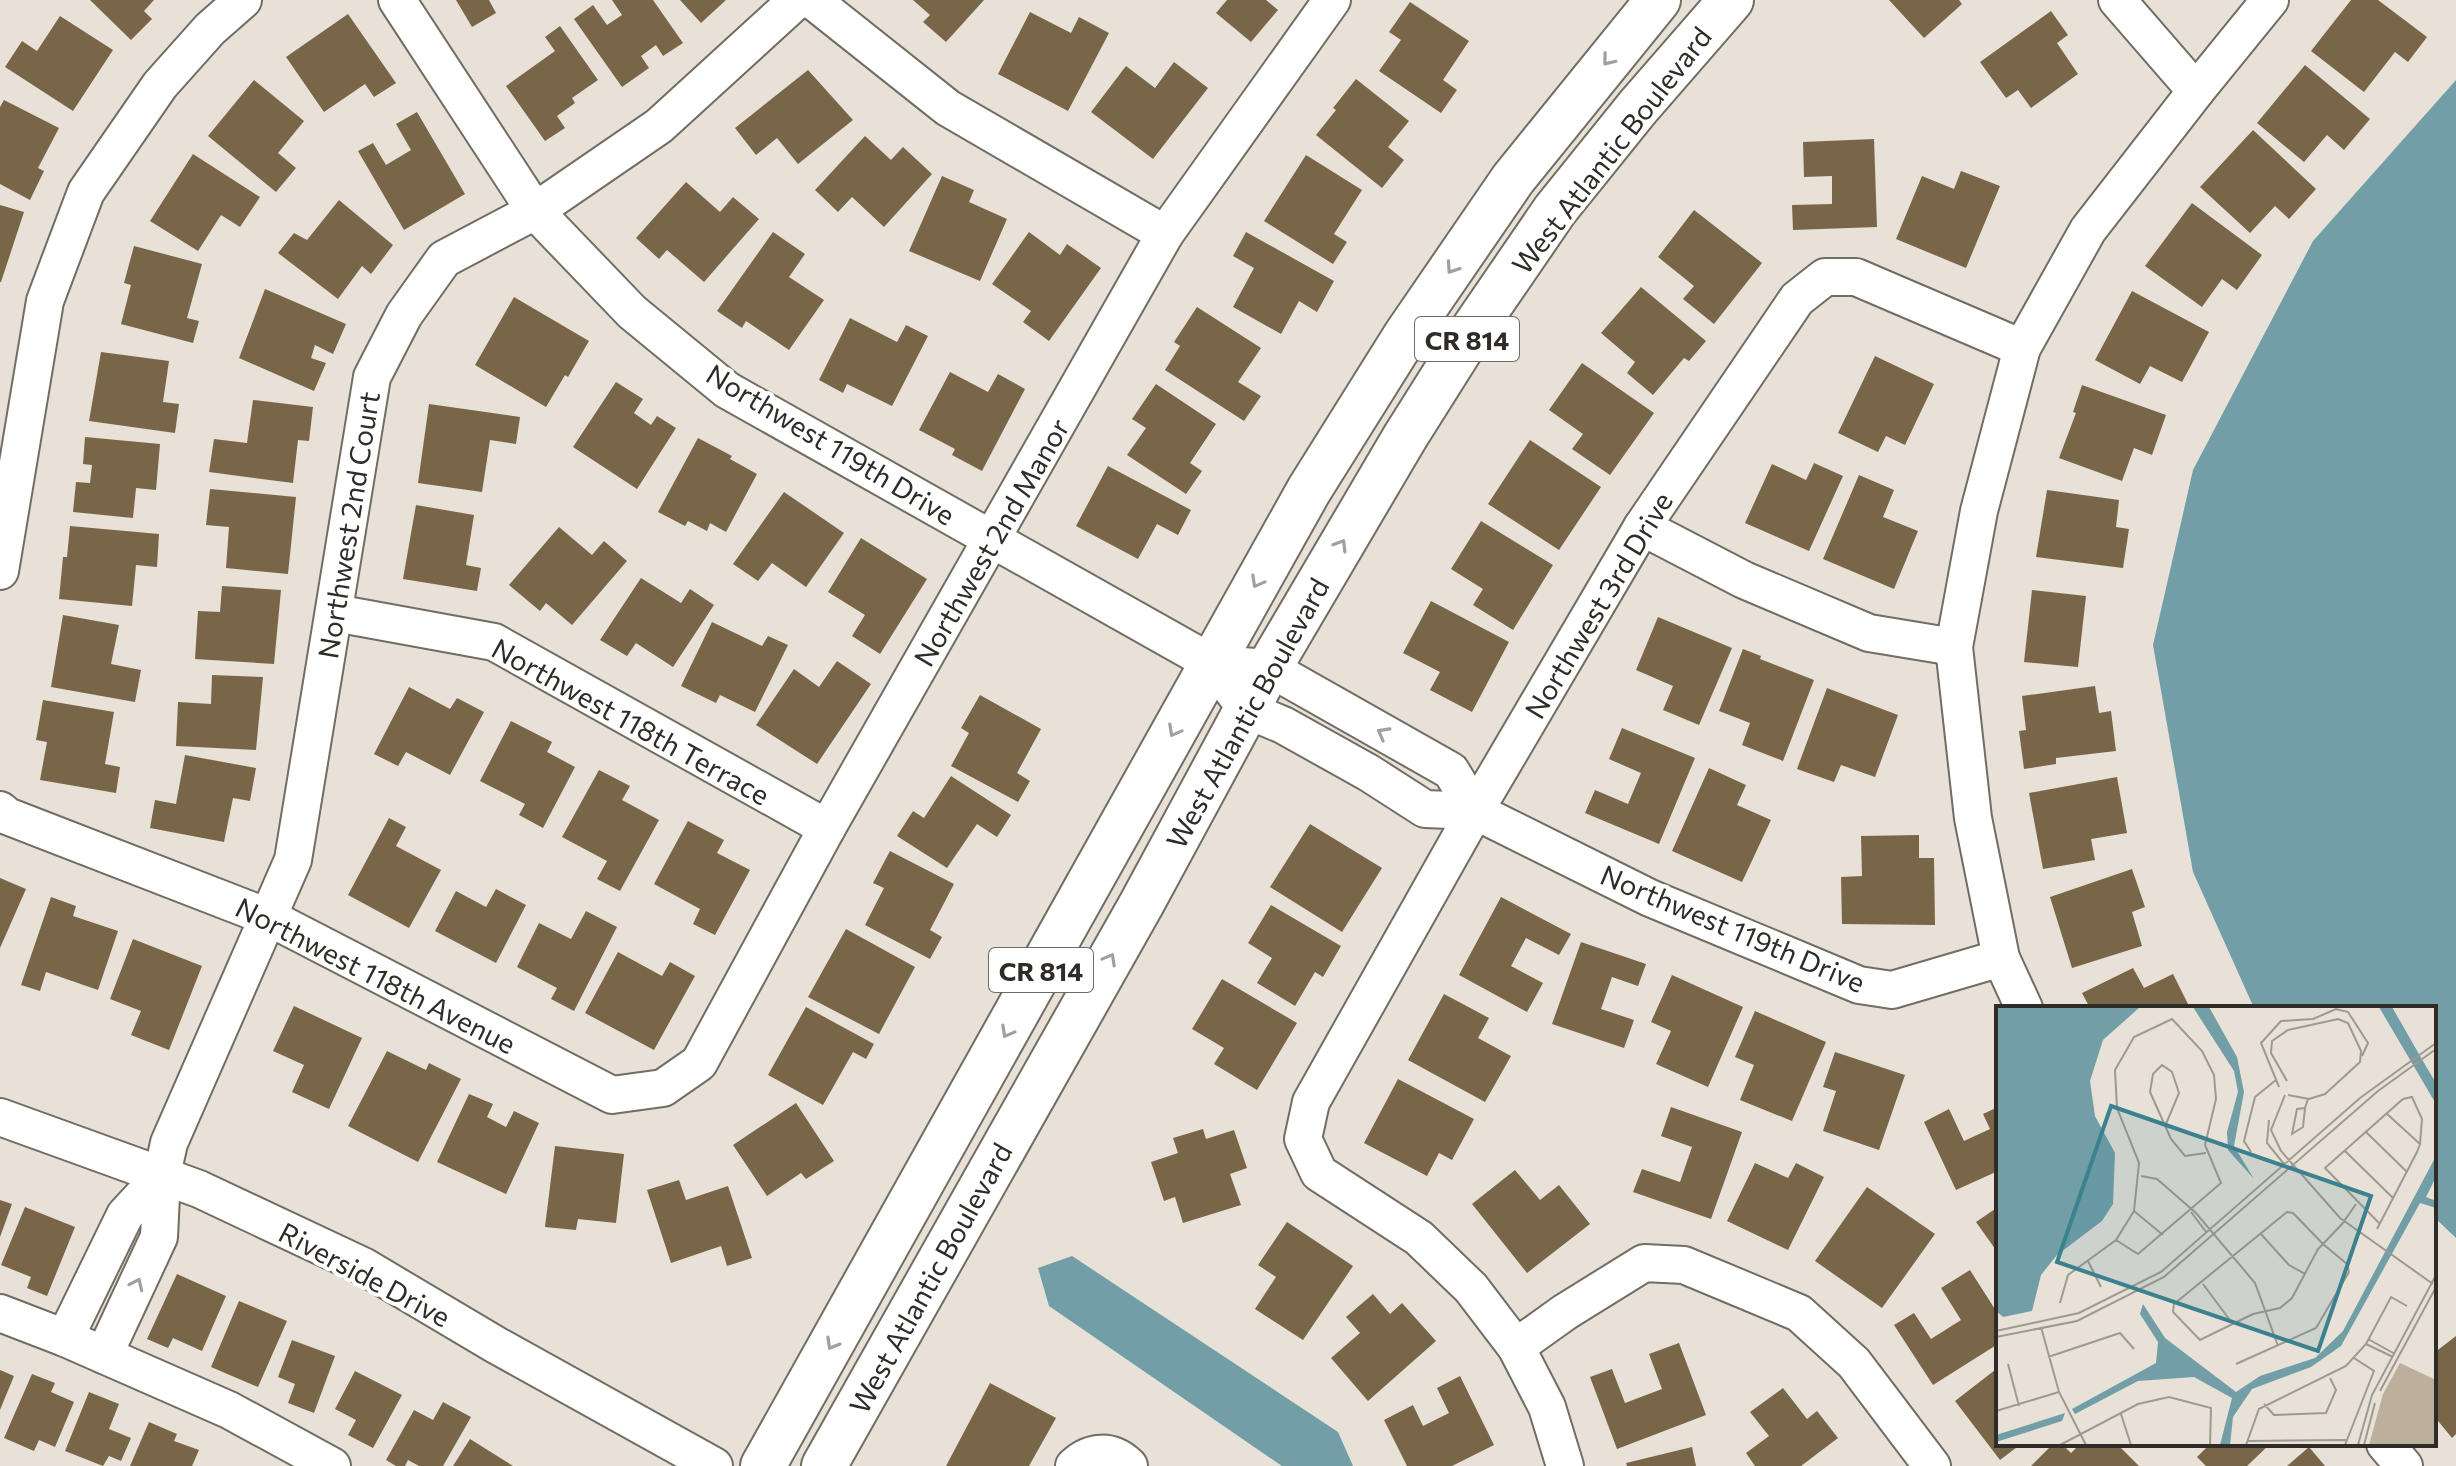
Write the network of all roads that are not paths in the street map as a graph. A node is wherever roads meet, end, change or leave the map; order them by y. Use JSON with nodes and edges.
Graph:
{"nodes":[{"id":1,"x":243,"y":0,"type":"edge"},
{"id":2,"x":397,"y":0,"type":"edge"},
{"id":3,"x":797,"y":0,"type":"edge"},
{"id":4,"x":812,"y":0,"type":"edge"},
{"id":5,"x":1332,"y":0,"type":"edge"},
{"id":6,"x":1658,"y":0,"type":"edge"},
{"id":7,"x":1731,"y":0,"type":"edge"},
{"id":8,"x":2117,"y":0,"type":"edge"},
{"id":9,"x":2270,"y":0,"type":"edge"},
{"id":10,"x":2196,"y":91,"type":"junction"},
{"id":11,"x":535,"y":211,"type":"junction"},
{"id":12,"x":1165,"y":234,"type":"junction"},
{"id":13,"x":2022,"y":348,"type":"junction"},
{"id":14,"x":1642,"y":527,"type":"junction"},
{"id":15,"x":992,"y":539,"type":"junction"},
{"id":16,"x":0,"y":571,"type":"edge"},
{"id":17,"x":335,"y":613,"type":"junction"},
{"id":18,"x":1954,"y":647,"type":"junction"},
{"id":19,"x":1212,"y":663,"type":"junction"},
{"id":20,"x":1269,"y":668,"type":"junction"},
{"id":21,"x":1247,"y":710,"type":"junction"},
{"id":22,"x":0,"y":810,"type":"edge"},
{"id":23,"x":1475,"y":811,"type":"junction"},
{"id":24,"x":827,"y":828,"type":"junction"},
{"id":25,"x":268,"y":917,"type":"junction"},
{"id":26,"x":2001,"y":958,"type":"junction"},
{"id":27,"x":2023,"y":1006,"type":"edge"},
{"id":28,"x":663,"y":1088,"type":"joint"},
{"id":29,"x":0,"y":1117,"type":"edge"},
{"id":30,"x":162,"y":1175,"type":"junction"},
{"id":31,"x":0,"y":1313,"type":"edge"},
{"id":32,"x":65,"y":1338,"type":"junction"},
{"id":33,"x":1516,"y":1347,"type":"junction"},
{"id":34,"x":104,"y":1355,"type":"junction"},
{"id":35,"x":2387,"y":1446,"type":"edge"},
{"id":36,"x":332,"y":1466,"type":"edge"},
{"id":37,"x":714,"y":1466,"type":"edge"},
{"id":38,"x":763,"y":1466,"type":"edge"},
{"id":39,"x":824,"y":1466,"type":"edge"},
{"id":40,"x":1074,"y":1466,"type":"edge"},
{"id":41,"x":1129,"y":1466,"type":"edge"},
{"id":42,"x":1565,"y":1466,"type":"edge"},
{"id":43,"x":1932,"y":1466,"type":"edge"},
{"id":44,"x":2404,"y":1466,"type":"edge"}],
"edges":[{"from":1,"to":16,"type":"street"},
{"from":2,"to":11,"type":"street","name":"Northwest 119th Drive"},
{"from":3,"to":11,"type":"street","name":"Northwest 2nd Court"},
{"from":4,"to":12,"type":"street"},
{"from":5,"to":12,"type":"street","name":"Northwest 2nd Manor"},
{"from":6,"to":19,"type":"main road","name":"West Atlantic Boulevard","number":"CR 814","one_way":true},
{"from":20,"to":7,"type":"main road","name":"West Atlantic Boulevard","number":"CR 814","one_way":true},
{"from":8,"to":10,"type":"street"},
{"from":9,"to":10,"type":"street"},
{"from":10,"to":13,"type":"street"},
{"from":11,"to":15,"type":"street","name":"Northwest 119th Drive"},
{"from":11,"to":17,"type":"street","name":"Northwest 2nd Court"},
{"from":12,"to":15,"type":"street","name":"Northwest 2nd Manor"},
{"from":13,"to":14,"type":"street","name":"Northwest 3rd Drive"},
{"from":13,"to":18,"type":"street"},
{"from":14,"to":18,"type":"street"},
{"from":14,"to":23,"type":"street","name":"Northwest 3rd Drive"},
{"from":15,"to":19,"type":"street","name":"Northwest 119th Drive"},
{"from":15,"to":24,"type":"street","name":"Northwest 2nd Manor"},
{"from":17,"to":24,"type":"street","name":"Northwest 118th Terrace"},
{"from":17,"to":25,"type":"street","name":"Northwest 2nd Court"},
{"from":18,"to":26,"type":"street"},
{"from":19,"to":20,"type":"street","name":"Northwest 119th Drive"},
{"from":19,"to":21,"type":"street","name":"Northwest 119th Drive"},
{"from":19,"to":38,"type":"main road","name":"West Atlantic Boulevard","number":"CR 814","one_way":true},
{"from":20,"to":21,"type":"main road","name":"West Atlantic Boulevard","number":"CR 814"},
{"from":23,"to":20,"type":"street","name":"Northwest 119th Drive","one_way":true},
{"from":21,"to":23,"type":"street","name":"Northwest 119th Drive"},
{"from":39,"to":21,"type":"main road","name":"West Atlantic Boulevard","number":"CR 814","one_way":true},
{"from":22,"to":25,"type":"street","name":"Northwest 118th Avenue"},
{"from":23,"to":26,"type":"street","name":"Northwest 119th Drive"},
{"from":23,"to":33,"type":"street","name":"Northwest 3rd Drive"},
{"from":24,"to":28,"type":"street","name":"Northwest 2nd Manor"},
{"from":25,"to":28,"type":"street","name":"Northwest 118th Avenue"},
{"from":25,"to":30,"type":"street","name":"Northwest 2nd Court"},
{"from":26,"to":27,"type":"street"},
{"from":29,"to":30,"type":"street","name":"Riverside Drive"},
{"from":30,"to":32,"type":"street","name":"Northwest 2nd Court"},
{"from":34,"to":30,"type":"street","name":"Northwest 2nd Court","one_way":true},
{"from":30,"to":37,"type":"street","name":"Riverside Drive"},
{"from":31,"to":32,"type":"street"},
{"from":32,"to":34,"type":"street"},
{"from":33,"to":42,"type":"street"},
{"from":33,"to":43,"type":"street"},
{"from":34,"to":36,"type":"street"},
{"from":35,"to":44,"type":"street"},
{"from":40,"to":41,"type":"street"}]}
